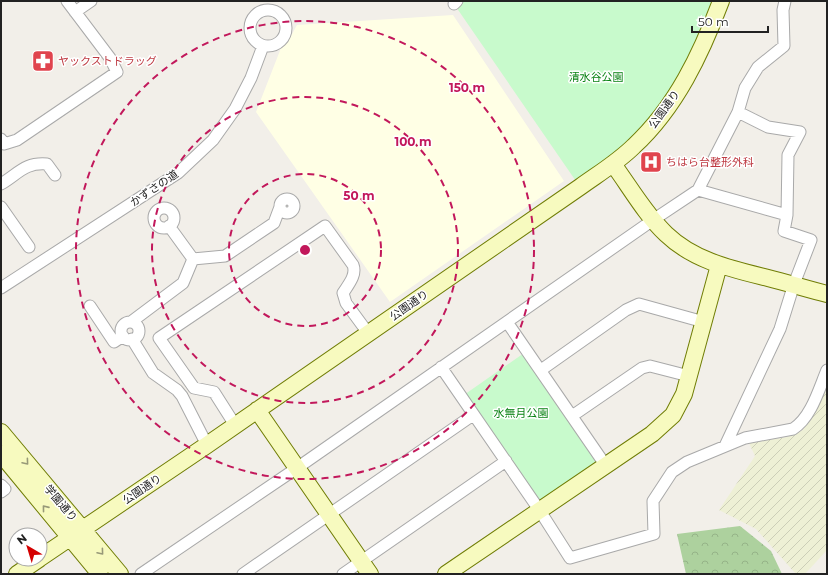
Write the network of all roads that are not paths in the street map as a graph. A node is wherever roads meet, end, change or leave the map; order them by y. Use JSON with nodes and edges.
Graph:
{"nodes":[{"id":1,"x":67,"y":1,"type":"edge"},
{"id":2,"x":91,"y":1,"type":"edge"},
{"id":3,"x":721,"y":1,"type":"edge"},
{"id":4,"x":785,"y":1,"type":"edge"},
{"id":5,"x":270,"y":5,"type":"edge"},
{"id":6,"x":75,"y":12,"type":"junction"},
{"id":7,"x":263,"y":46,"type":"junction"},
{"id":8,"x":738,"y":112,"type":"junction"},
{"id":9,"x":1,"y":139,"type":"edge"},
{"id":10,"x":613,"y":164,"type":"junction"},
{"id":11,"x":55,"y":175,"type":"dead end"},
{"id":12,"x":1,"y":184,"type":"edge"},
{"id":13,"x":698,"y":190,"type":"junction"},
{"id":14,"x":1,"y":207,"type":"edge"},
{"id":15,"x":280,"y":207,"type":"dead end"},
{"id":16,"x":787,"y":215,"type":"junction"},
{"id":17,"x":653,"y":220,"type":"junction"},
{"id":18,"x":169,"y":226,"type":"dead end"},
{"id":19,"x":29,"y":247,"type":"dead end"},
{"id":20,"x":193,"y":259,"type":"junction"},
{"id":21,"x":719,"y":266,"type":"junction"},
{"id":22,"x":794,"y":284,"type":"junction"},
{"id":23,"x":1,"y":288,"type":"edge"},
{"id":24,"x":827,"y":294,"type":"edge"},
{"id":25,"x":90,"y":306,"type":"dead end"},
{"id":26,"x":507,"y":322,"type":"junction"},
{"id":27,"x":704,"y":322,"type":"junction"},
{"id":28,"x":368,"y":333,"type":"junction"},
{"id":29,"x":128,"y":337,"type":"junction"},
{"id":30,"x":441,"y":367,"type":"junction"},
{"id":31,"x":540,"y":370,"type":"junction"},
{"id":32,"x":827,"y":370,"type":"edge"},
{"id":33,"x":689,"y":376,"type":"junction"},
{"id":34,"x":257,"y":410,"type":"junction"},
{"id":35,"x":473,"y":415,"type":"junction"},
{"id":36,"x":572,"y":416,"type":"junction"},
{"id":37,"x":235,"y":426,"type":"junction"},
{"id":38,"x":1,"y":432,"type":"edge"},
{"id":39,"x":207,"y":445,"type":"junction"},
{"id":40,"x":725,"y":446,"type":"junction"},
{"id":41,"x":1,"y":454,"type":"edge"},
{"id":42,"x":506,"y":461,"type":"junction"},
{"id":43,"x":606,"y":466,"type":"junction"},
{"id":44,"x":297,"y":468,"type":"junction"},
{"id":45,"x":1,"y":485,"type":"edge"},
{"id":46,"x":1,"y":492,"type":"edge"},
{"id":47,"x":540,"y":511,"type":"junction"},
{"id":48,"x":329,"y":514,"type":"junction"},
{"id":49,"x":76,"y":534,"type":"junction"},
{"id":50,"x":48,"y":553,"type":"edge"},
{"id":51,"x":28,"y":567,"type":"edge"},
{"id":52,"x":365,"y":568,"type":"edge"},
{"id":53,"x":17,"y":574,"type":"edge"},
{"id":54,"x":100,"y":574,"type":"edge"},
{"id":55,"x":120,"y":574,"type":"edge"},
{"id":56,"x":141,"y":574,"type":"edge"},
{"id":57,"x":243,"y":574,"type":"edge"},
{"id":58,"x":343,"y":574,"type":"edge"},
{"id":59,"x":446,"y":574,"type":"edge"}],
"edges":[{"from":1,"to":6,"type":"street"},
{"from":2,"to":6,"type":"street"},
{"from":3,"to":10,"type":"street","name":"公園通り"},
{"from":4,"to":8,"type":"street"},
{"from":5,"to":7,"type":"street"},
{"from":5,"to":7,"type":"street"},
{"from":6,"to":9,"type":"street"},
{"from":7,"to":23,"type":"street","name":"かずさの道"},
{"from":8,"to":13,"type":"street"},
{"from":8,"to":16,"type":"street"},
{"from":10,"to":17,"type":"street"},
{"from":10,"to":28,"type":"street","name":"公園通り"},
{"from":11,"to":12,"type":"street"},
{"from":13,"to":16,"type":"street"},
{"from":13,"to":17,"type":"street"},
{"from":14,"to":19,"type":"street"},
{"from":15,"to":20,"type":"street"},
{"from":16,"to":22,"type":"street"},
{"from":17,"to":21,"type":"street"},
{"from":17,"to":26,"type":"street"},
{"from":18,"to":20,"type":"street"},
{"from":20,"to":29,"type":"street"},
{"from":21,"to":22,"type":"street"},
{"from":21,"to":27,"type":"street"},
{"from":22,"to":24,"type":"street"},
{"from":22,"to":40,"type":"street"},
{"from":25,"to":29,"type":"street"},
{"from":26,"to":30,"type":"street"},
{"from":26,"to":31,"type":"street"},
{"from":27,"to":31,"type":"street"},
{"from":27,"to":33,"type":"street"},
{"from":28,"to":34,"type":"street","name":"公園通り"},
{"from":28,"to":37,"type":"street"},
{"from":29,"to":39,"type":"street"},
{"from":30,"to":35,"type":"street"},
{"from":30,"to":44,"type":"street"},
{"from":31,"to":36,"type":"street"},
{"from":32,"to":40,"type":"street"},
{"from":33,"to":36,"type":"street"},
{"from":33,"to":43,"type":"street"},
{"from":34,"to":37,"type":"street","name":"公園通り"},
{"from":34,"to":44,"type":"street"},
{"from":35,"to":42,"type":"street"},
{"from":35,"to":48,"type":"street"},
{"from":36,"to":43,"type":"street"},
{"from":37,"to":39,"type":"street","name":"公園通り"},
{"from":38,"to":49,"type":"street","name":"学園通り","one_way":true},
{"from":39,"to":49,"type":"street","name":"公園通り"},
{"from":40,"to":47,"type":"street"},
{"from":49,"to":41,"type":"street","name":"学園通り","one_way":true},
{"from":42,"to":47,"type":"street"},
{"from":42,"to":52,"type":"street"},
{"from":43,"to":47,"type":"street"},
{"from":44,"to":48,"type":"street"},
{"from":44,"to":56,"type":"street"},
{"from":45,"to":46,"type":"street"},
{"from":47,"to":59,"type":"street"},
{"from":48,"to":52,"type":"street"},
{"from":48,"to":57,"type":"street"},
{"from":49,"to":50,"type":"street","name":"公園通り"},
{"from":49,"to":54,"type":"street","name":"学園通り"},
{"from":49,"to":55,"type":"street","name":"学園通り","one_way":true},
{"from":51,"to":53,"type":"street","name":"公園通り"},
{"from":52,"to":58,"type":"street"}]}
